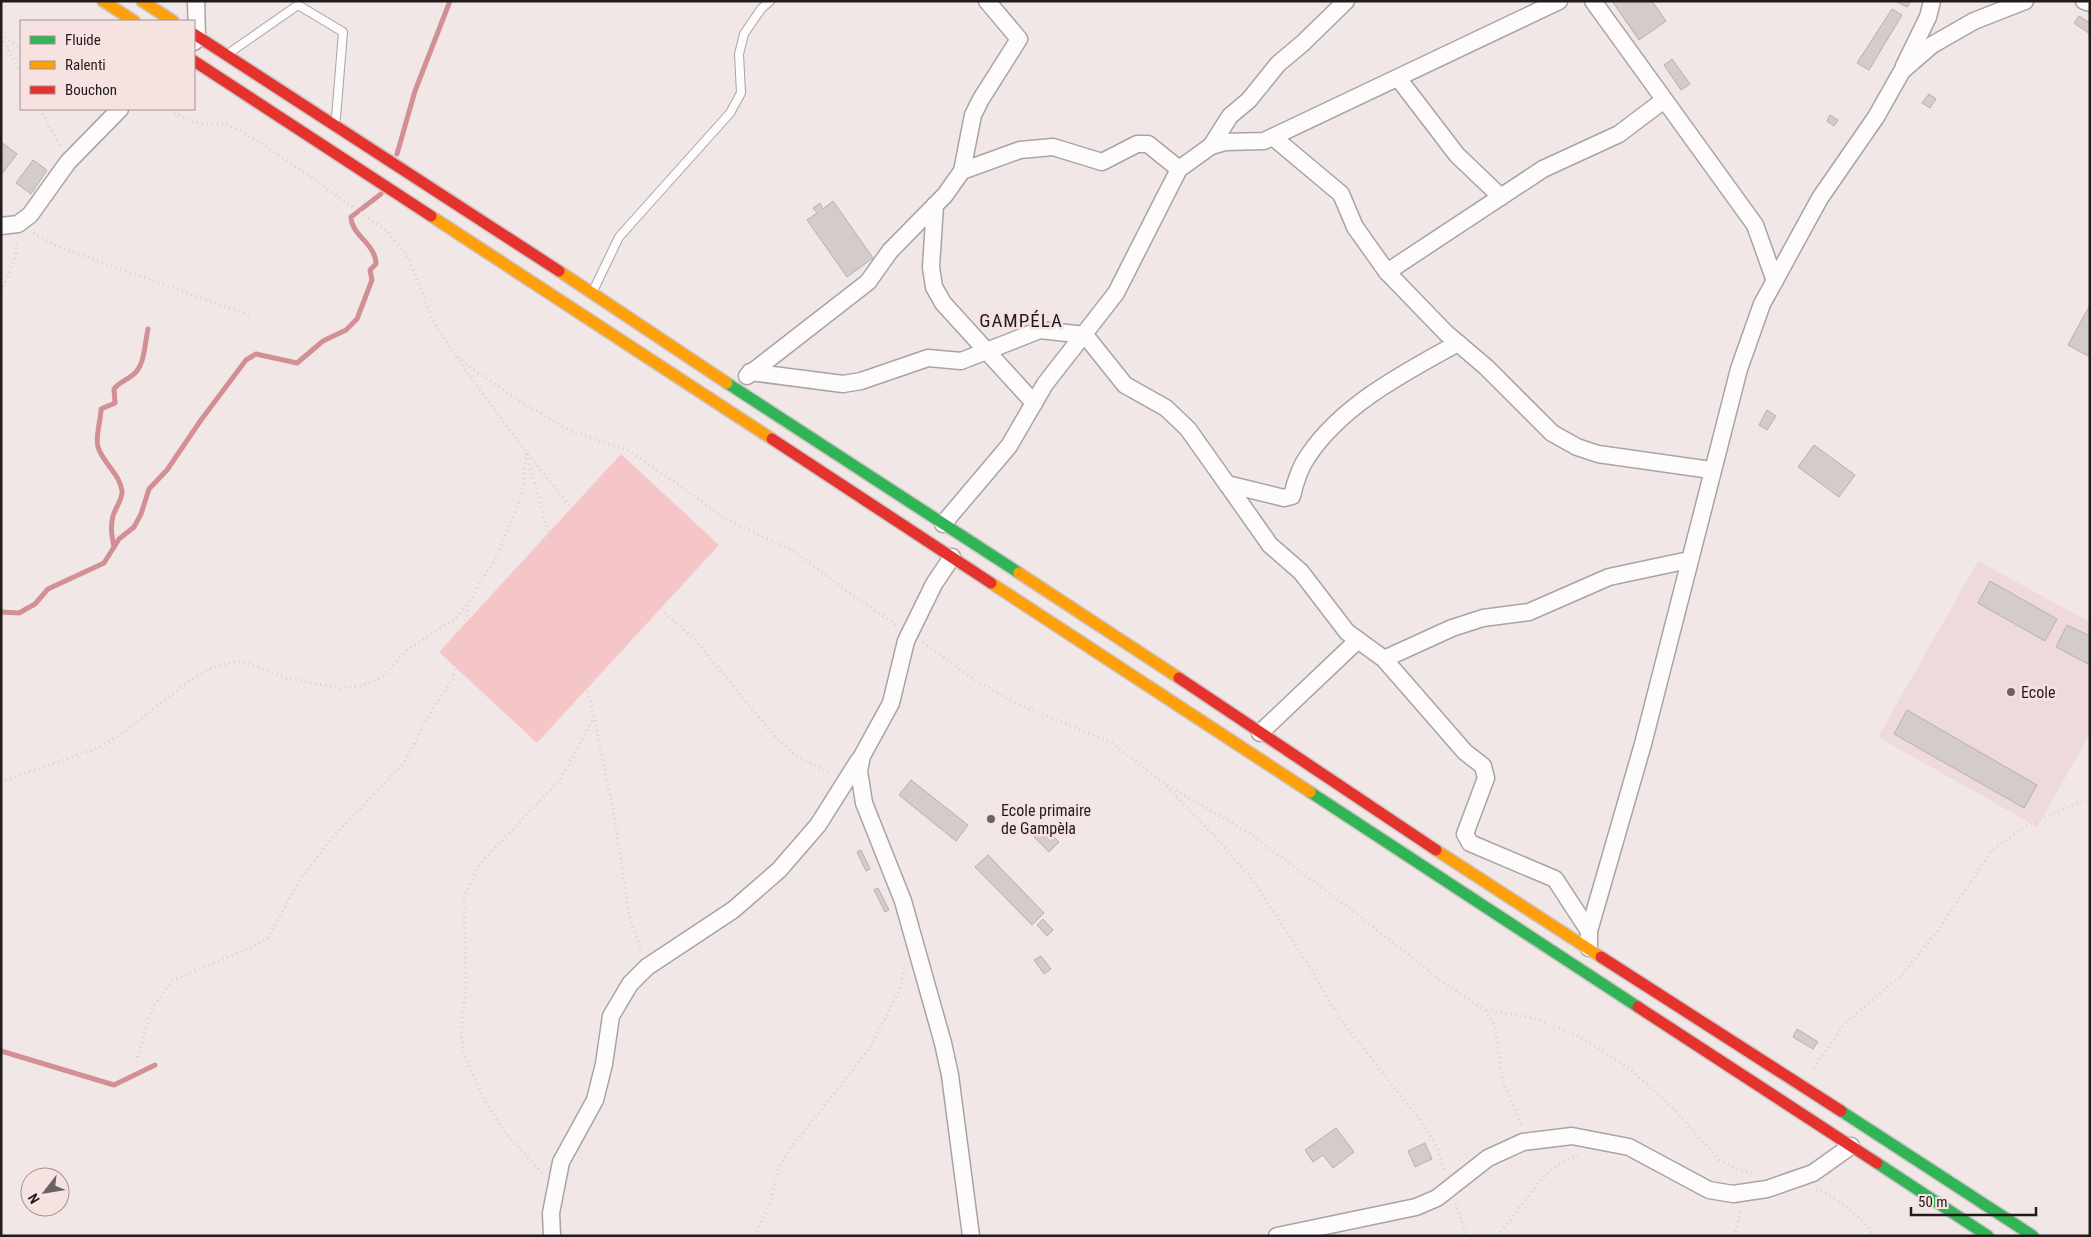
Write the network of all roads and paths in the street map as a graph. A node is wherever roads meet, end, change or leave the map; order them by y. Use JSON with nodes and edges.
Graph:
{"nodes":[{"id":1,"x":103,"y":1,"type":"edge"},
{"id":2,"x":142,"y":1,"type":"edge"},
{"id":3,"x":196,"y":1,"type":"edge"},
{"id":4,"x":770,"y":1,"type":"edge"},
{"id":5,"x":987,"y":1,"type":"edge"},
{"id":6,"x":1346,"y":1,"type":"edge"},
{"id":7,"x":1559,"y":1,"type":"edge"},
{"id":8,"x":1593,"y":1,"type":"edge"},
{"id":9,"x":1932,"y":1,"type":"edge"},
{"id":10,"x":2025,"y":1,"type":"edge"},
{"id":11,"x":2084,"y":1,"type":"edge"},
{"id":12,"x":2090,"y":3,"type":"edge"},
{"id":13,"x":132,"y":20,"type":"edge"},
{"id":14,"x":171,"y":20,"type":"edge"},
{"id":15,"x":1,"y":35,"type":"edge"},
{"id":16,"x":195,"y":38,"type":"edge"},
{"id":17,"x":20,"y":48,"type":"edge"},
{"id":18,"x":195,"y":61,"type":"edge"},
{"id":19,"x":221,"y":64,"type":"junction"},
{"id":20,"x":20,"y":71,"type":"edge"},
{"id":21,"x":1902,"y":71,"type":"junction"},
{"id":22,"x":1398,"y":78,"type":"junction"},
{"id":23,"x":1664,"y":100,"type":"junction"},
{"id":24,"x":41,"y":110,"type":"edge"},
{"id":25,"x":119,"y":110,"type":"edge"},
{"id":26,"x":167,"y":110,"type":"edge"},
{"id":27,"x":336,"y":125,"type":"junction"},
{"id":28,"x":1273,"y":137,"type":"junction"},
{"id":29,"x":1211,"y":146,"type":"junction"},
{"id":30,"x":68,"y":162,"type":"junction"},
{"id":31,"x":1179,"y":169,"type":"junction"},
{"id":32,"x":962,"y":171,"type":"junction"},
{"id":33,"x":1501,"y":198,"type":"junction"},
{"id":34,"x":935,"y":206,"type":"junction"},
{"id":35,"x":18,"y":224,"type":"junction"},
{"id":36,"x":1,"y":226,"type":"edge"},
{"id":37,"x":1388,"y":272,"type":"junction"},
{"id":38,"x":1775,"y":281,"type":"junction"},
{"id":39,"x":1,"y":291,"type":"edge"},
{"id":40,"x":593,"y":293,"type":"junction"},
{"id":41,"x":249,"y":315,"type":"dead end"},
{"id":42,"x":1085,"y":335,"type":"junction"},
{"id":43,"x":1458,"y":343,"type":"junction"},
{"id":44,"x":451,"y":350,"type":"junction"},
{"id":45,"x":988,"y":351,"type":"junction"},
{"id":46,"x":750,"y":372,"type":"junction"},
{"id":47,"x":735,"y":388,"type":"junction"},
{"id":48,"x":1034,"y":403,"type":"junction"},
{"id":49,"x":526,"y":452,"type":"junction"},
{"id":50,"x":1712,"y":470,"type":"junction"},
{"id":51,"x":1227,"y":484,"type":"junction"},
{"id":52,"x":944,"y":524,"type":"junction"},
{"id":53,"x":952,"y":557,"type":"junction"},
{"id":54,"x":1689,"y":560,"type":"junction"},
{"id":55,"x":470,"y":600,"type":"junction"},
{"id":56,"x":910,"y":633,"type":"junction"},
{"id":57,"x":1358,"y":640,"type":"junction"},
{"id":58,"x":1384,"y":658,"type":"junction"},
{"id":59,"x":594,"y":717,"type":"junction"},
{"id":60,"x":1260,"y":733,"type":"junction"},
{"id":61,"x":862,"y":756,"type":"junction"},
{"id":62,"x":1,"y":782,"type":"edge"},
{"id":63,"x":846,"y":782,"type":"junction"},
{"id":64,"x":1163,"y":783,"type":"junction"},
{"id":65,"x":2090,"y":798,"type":"edge"},
{"id":66,"x":1589,"y":931,"type":"junction"},
{"id":67,"x":1589,"y":948,"type":"junction"},
{"id":68,"x":906,"y":961,"type":"dead end"},
{"id":69,"x":647,"y":967,"type":"junction"},
{"id":70,"x":1485,"y":1010,"type":"junction"},
{"id":71,"x":136,"y":1062,"type":"dead end"},
{"id":72,"x":1803,"y":1087,"type":"junction"},
{"id":73,"x":1670,"y":1105,"type":"dead end"},
{"id":74,"x":1529,"y":1142,"type":"junction"},
{"id":75,"x":1603,"y":1142,"type":"junction"},
{"id":76,"x":1851,"y":1146,"type":"junction"},
{"id":77,"x":555,"y":1186,"type":"junction"},
{"id":78,"x":1451,"y":1187,"type":"junction"},
{"id":79,"x":1870,"y":1230,"type":"dead end"},
{"id":80,"x":552,"y":1236,"type":"edge"},
{"id":81,"x":755,"y":1236,"type":"edge"},
{"id":82,"x":971,"y":1236,"type":"edge"},
{"id":83,"x":985,"y":1236,"type":"edge"},
{"id":84,"x":1277,"y":1236,"type":"edge"},
{"id":85,"x":1466,"y":1236,"type":"edge"},
{"id":86,"x":1498,"y":1236,"type":"edge"},
{"id":87,"x":1878,"y":1236,"type":"edge"},
{"id":88,"x":1988,"y":1236,"type":"edge"},
{"id":89,"x":2033,"y":1236,"type":"edge"}],
"edges":[{"from":1,"to":13,"type":"highway"},
{"from":2,"to":14,"type":"highway"},
{"from":3,"to":16,"type":"street"},
{"from":4,"to":40,"type":"lane"},
{"from":5,"to":32,"type":"street"},
{"from":6,"to":29,"type":"street"},
{"from":7,"to":22,"type":"street"},
{"from":8,"to":23,"type":"street"},
{"from":9,"to":21,"type":"street"},
{"from":10,"to":21,"type":"street"},
{"from":11,"to":12,"type":"street"},
{"from":15,"to":17,"type":"path"},
{"from":15,"to":20,"type":"path"},
{"from":16,"to":19,"type":"highway"},
{"from":18,"to":19,"type":"highway"},
{"from":19,"to":27,"type":"highway"},
{"from":19,"to":27,"type":"lane"},
{"from":19,"to":53,"type":"highway"},
{"from":21,"to":38,"type":"street"},
{"from":22,"to":28,"type":"street"},
{"from":22,"to":33,"type":"street"},
{"from":23,"to":33,"type":"street"},
{"from":23,"to":38,"type":"street"},
{"from":24,"to":30,"type":"path"},
{"from":25,"to":30,"type":"street"},
{"from":26,"to":44,"type":"path"},
{"from":27,"to":40,"type":"highway"},
{"from":28,"to":29,"type":"street"},
{"from":28,"to":37,"type":"street"},
{"from":29,"to":31,"type":"street"},
{"from":30,"to":35,"type":"street"},
{"from":31,"to":32,"type":"street"},
{"from":31,"to":42,"type":"street"},
{"from":32,"to":34,"type":"street"},
{"from":33,"to":37,"type":"street"},
{"from":34,"to":45,"type":"street"},
{"from":34,"to":46,"type":"street"},
{"from":35,"to":36,"type":"street"},
{"from":35,"to":39,"type":"path"},
{"from":35,"to":41,"type":"path"},
{"from":37,"to":43,"type":"street"},
{"from":38,"to":50,"type":"street"},
{"from":40,"to":47,"type":"highway"},
{"from":42,"to":45,"type":"street"},
{"from":42,"to":48,"type":"street"},
{"from":42,"to":51,"type":"street"},
{"from":43,"to":50,"type":"street"},
{"from":43,"to":51,"type":"street"},
{"from":44,"to":49,"type":"path"},
{"from":44,"to":56,"type":"path"},
{"from":45,"to":46,"type":"street"},
{"from":45,"to":48,"type":"street"},
{"from":46,"to":47,"type":"street"},
{"from":47,"to":52,"type":"highway"},
{"from":48,"to":52,"type":"street"},
{"from":49,"to":55,"type":"path"},
{"from":49,"to":59,"type":"path"},
{"from":49,"to":63,"type":"path"},
{"from":50,"to":54,"type":"street"},
{"from":51,"to":57,"type":"street"},
{"from":52,"to":60,"type":"highway"},
{"from":53,"to":56,"type":"street"},
{"from":53,"to":76,"type":"highway"},
{"from":54,"to":58,"type":"street"},
{"from":54,"to":66,"type":"street"},
{"from":55,"to":62,"type":"path"},
{"from":55,"to":71,"type":"path"},
{"from":56,"to":61,"type":"street"},
{"from":56,"to":64,"type":"path"},
{"from":57,"to":58,"type":"street"},
{"from":57,"to":60,"type":"street"},
{"from":58,"to":66,"type":"street"},
{"from":59,"to":69,"type":"path"},
{"from":59,"to":77,"type":"path"},
{"from":60,"to":67,"type":"highway"},
{"from":61,"to":63,"type":"street"},
{"from":61,"to":82,"type":"street"},
{"from":63,"to":69,"type":"street"},
{"from":64,"to":70,"type":"path"},
{"from":64,"to":78,"type":"path"},
{"from":65,"to":72,"type":"path"},
{"from":66,"to":67,"type":"street"},
{"from":67,"to":72,"type":"highway"},
{"from":68,"to":81,"type":"path"},
{"from":69,"to":77,"type":"street"},
{"from":70,"to":73,"type":"path"},
{"from":70,"to":74,"type":"path"},
{"from":72,"to":89,"type":"highway"},
{"from":74,"to":75,"type":"street"},
{"from":74,"to":78,"type":"street"},
{"from":75,"to":76,"type":"street"},
{"from":75,"to":86,"type":"path"},
{"from":76,"to":88,"type":"highway"},
{"from":77,"to":80,"type":"street"},
{"from":78,"to":84,"type":"street"},
{"from":78,"to":85,"type":"path"},
{"from":79,"to":87,"type":"path"},
{"from":82,"to":83,"type":"street"}]}
